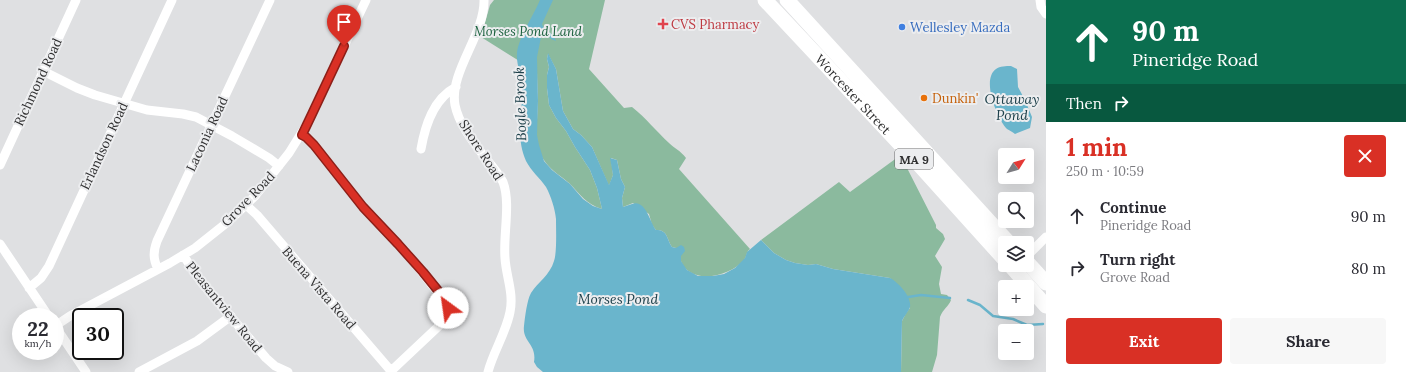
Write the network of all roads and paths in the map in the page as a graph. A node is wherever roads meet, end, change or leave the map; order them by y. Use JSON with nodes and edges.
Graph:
{"nodes":[{"id":1,"x":76,"y":0,"type":"edge"},
{"id":2,"x":172,"y":0,"type":"edge"},
{"id":3,"x":270,"y":0,"type":"edge"},
{"id":4,"x":366,"y":0,"type":"edge"},
{"id":5,"x":484,"y":0,"type":"edge"},
{"id":6,"x":765,"y":0,"type":"edge"},
{"id":7,"x":787,"y":0,"type":"edge"},
{"id":8,"x":1040,"y":0,"type":"edge"},
{"id":9,"x":1046,"y":14,"type":"edge"},
{"id":10,"x":43,"y":71,"type":"junction"},
{"id":11,"x":456,"y":87,"type":"junction"},
{"id":12,"x":124,"y":103,"type":"junction"},
{"id":13,"x":212,"y":125,"type":"junction"},
{"id":14,"x":302,"y":135,"type":"junction"},
{"id":15,"x":421,"y":149,"type":"dead end"},
{"id":16,"x":0,"y":165,"type":"edge"},
{"id":17,"x":279,"y":166,"type":"junction"},
{"id":18,"x":246,"y":205,"type":"junction"},
{"id":19,"x":1003,"y":236,"type":"edge"},
{"id":20,"x":1046,"y":237,"type":"edge"},
{"id":21,"x":0,"y":244,"type":"edge"},
{"id":22,"x":1034,"y":249,"type":"edge"},
{"id":23,"x":998,"y":252,"type":"edge"},
{"id":24,"x":183,"y":255,"type":"junction"},
{"id":25,"x":158,"y":269,"type":"junction"},
{"id":26,"x":1034,"y":270,"type":"edge"},
{"id":27,"x":1016,"y":272,"type":"edge"},
{"id":28,"x":1046,"y":283,"type":"edge"},
{"id":29,"x":29,"y":288,"type":"junction"},
{"id":30,"x":1046,"y":306,"type":"edge"},
{"id":31,"x":43,"y":308,"type":"edge"},
{"id":32,"x":231,"y":316,"type":"junction"},
{"id":33,"x":64,"y":320,"type":"edge"},
{"id":34,"x":64,"y":339,"type":"edge"},
{"id":35,"x":86,"y":372,"type":"edge"},
{"id":36,"x":139,"y":372,"type":"edge"},
{"id":37,"x":288,"y":372,"type":"edge"},
{"id":38,"x":390,"y":372,"type":"edge"},
{"id":39,"x":488,"y":372,"type":"edge"}],
"edges":[{"from":1,"to":10,"type":"street","name":"Richmond Road"},
{"from":2,"to":12,"type":"street","name":"Erlandson Road"},
{"from":3,"to":13,"type":"street","name":"Laconia Road"},
{"from":4,"to":14,"type":"street","name":"Grove Road"},
{"from":5,"to":11,"type":"street","name":"Shore Road"},
{"from":6,"to":23,"type":"highway","name":"Worcester Street","number":"MA 9"},
{"from":7,"to":19,"type":"highway","name":"Worcester Street","number":"MA 9"},
{"from":8,"to":9,"type":"street"},
{"from":10,"to":12,"type":"street"},
{"from":10,"to":16,"type":"street","name":"Richmond Road"},
{"from":11,"to":15,"type":"street"},
{"from":11,"to":39,"type":"street","name":"Shore Road"},
{"from":12,"to":13,"type":"street"},
{"from":12,"to":29,"type":"street","name":"Erlandson Road"},
{"from":13,"to":17,"type":"street"},
{"from":13,"to":25,"type":"street","name":"Laconia Road"},
{"from":14,"to":17,"type":"street","name":"Grove Road"},
{"from":14,"to":38,"type":"street"},
{"from":17,"to":18,"type":"street","name":"Grove Road"},
{"from":18,"to":24,"type":"street","name":"Grove Road"},
{"from":18,"to":38,"type":"street","name":"Buena Vista Road"},
{"from":20,"to":22,"type":"street"},
{"from":21,"to":29,"type":"street"},
{"from":24,"to":25,"type":"street","name":"Grove Road"},
{"from":24,"to":32,"type":"street","name":"Pleasantview Road"},
{"from":25,"to":33,"type":"street","name":"Grove Road"},
{"from":26,"to":28,"type":"highway"},
{"from":27,"to":30,"type":"highway"},
{"from":29,"to":31,"type":"street"},
{"from":32,"to":36,"type":"street"},
{"from":32,"to":37,"type":"street","name":"Pleasantview Road"},
{"from":34,"to":35,"type":"street"}]}
